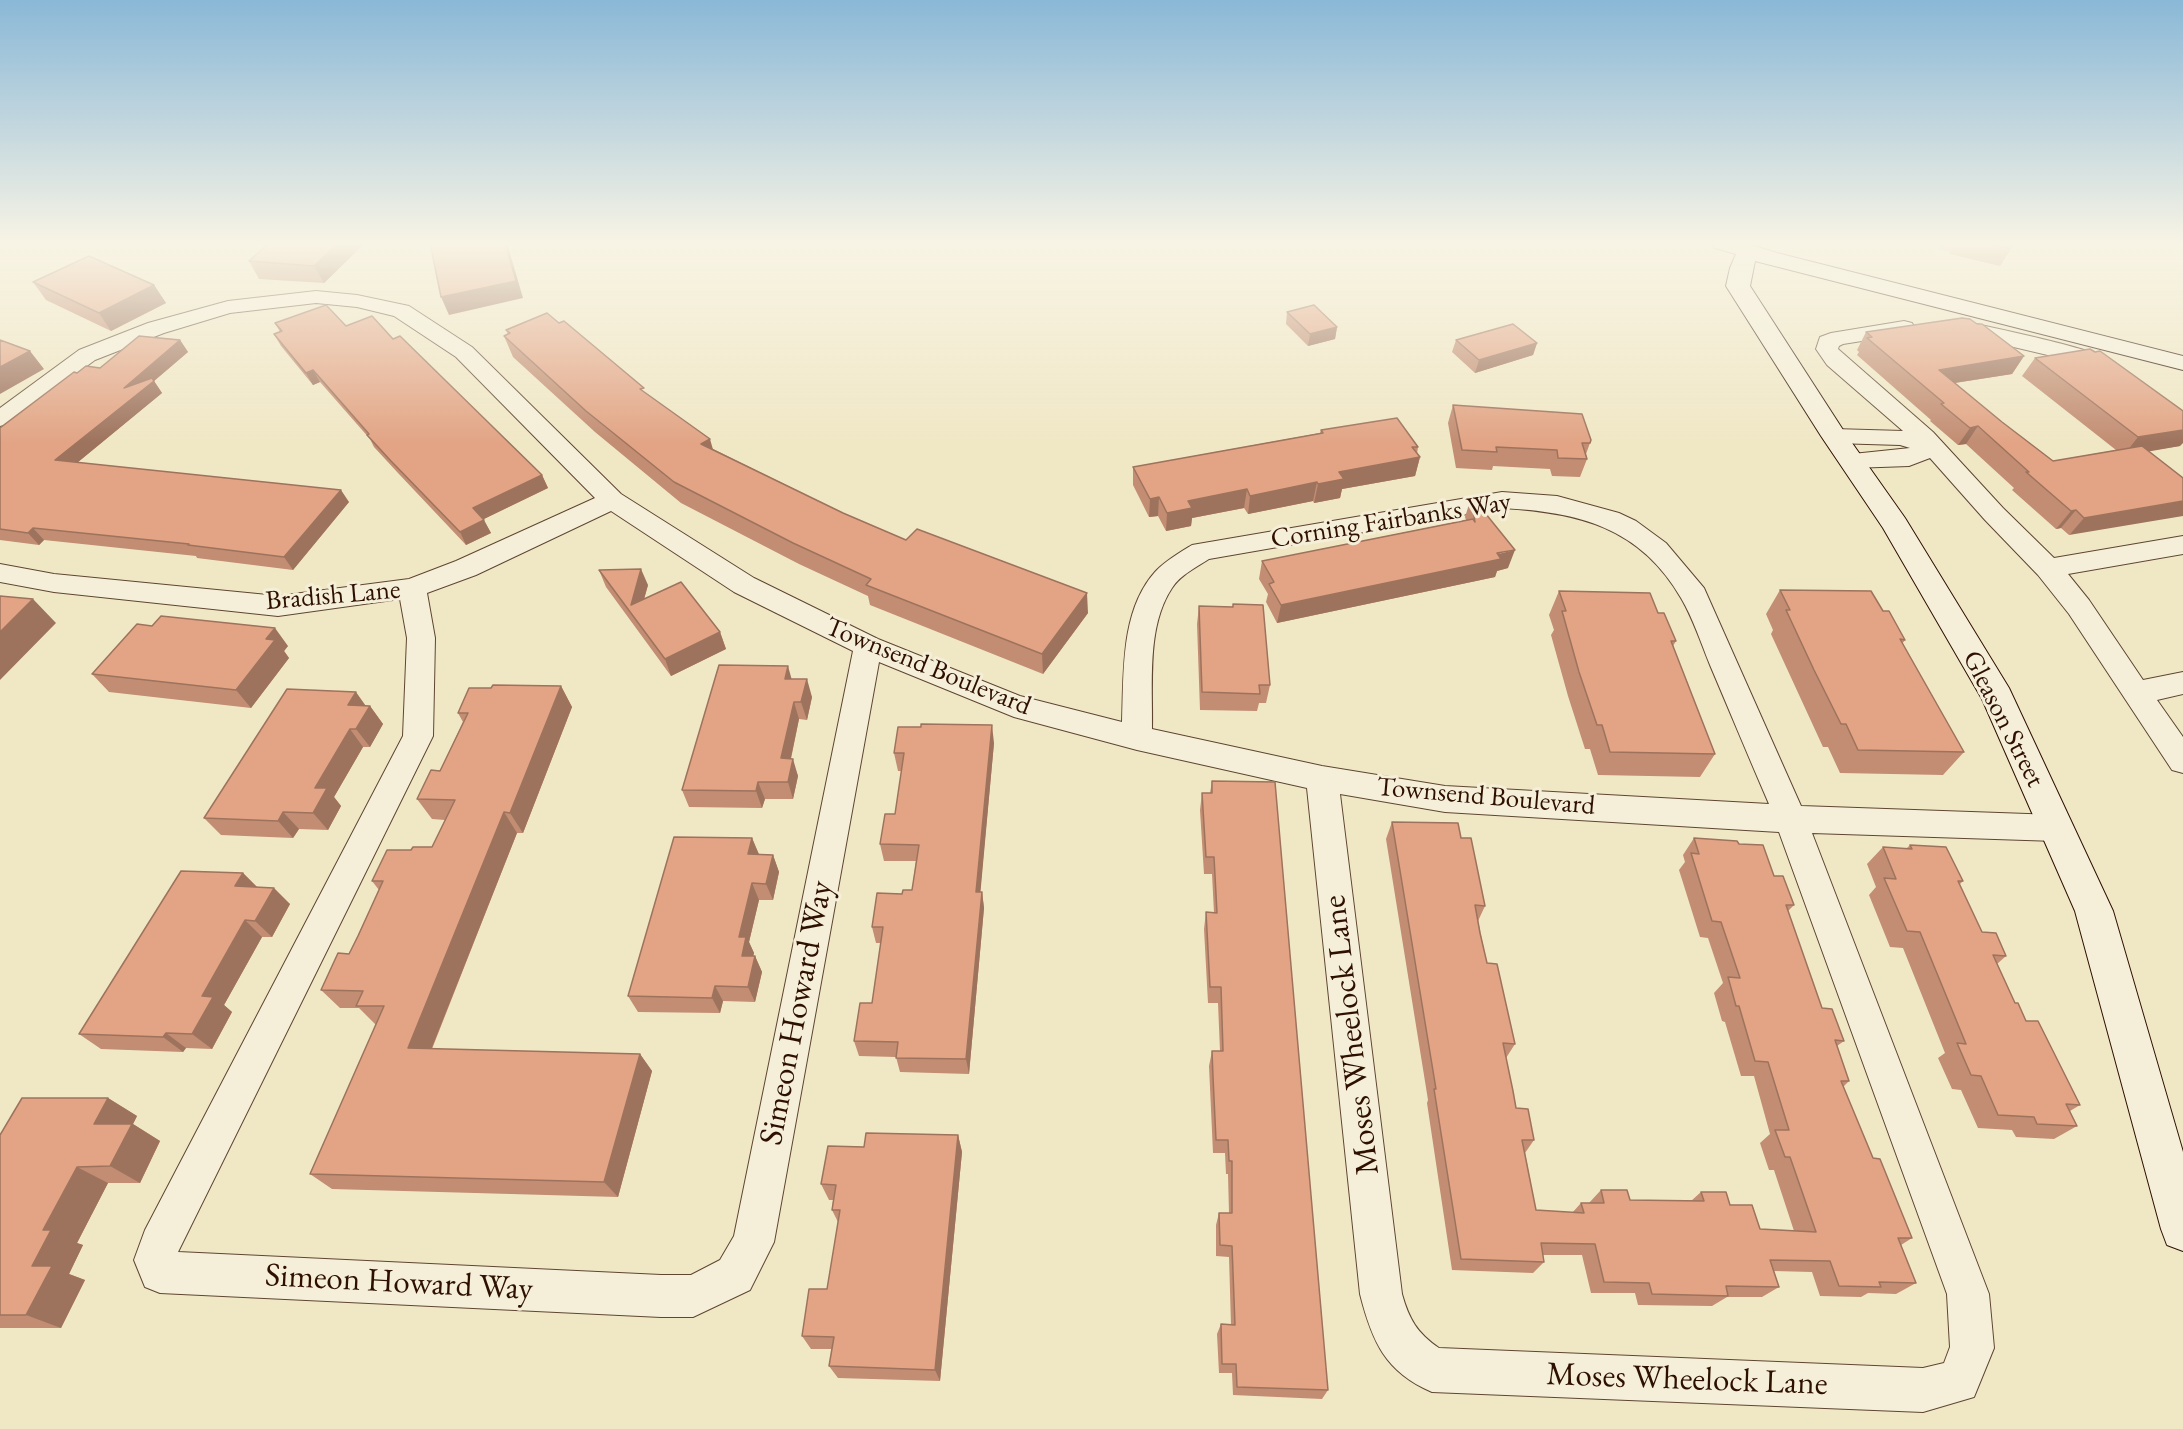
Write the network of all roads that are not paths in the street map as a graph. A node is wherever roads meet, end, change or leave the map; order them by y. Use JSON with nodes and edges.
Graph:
{"nodes":[{"id":1,"x":219,"y":310,"type":"edge"},
{"id":2,"x":395,"y":310,"type":"edge"},
{"id":3,"x":1753,"y":310,"type":"edge"},
{"id":4,"x":1975,"y":310,"type":"edge"},
{"id":5,"x":2183,"y":363,"type":"edge"},
{"id":6,"x":2124,"y":374,"type":"edge"},
{"id":7,"x":0,"y":419,"type":"edge"},
{"id":8,"x":1934,"y":447,"type":"junction"},
{"id":9,"x":1843,"y":448,"type":"junction"},
{"id":10,"x":612,"y":500,"type":"junction"},
{"id":11,"x":2183,"y":545,"type":"edge"},
{"id":12,"x":2048,"y":568,"type":"junction"},
{"id":13,"x":0,"y":573,"type":"edge"},
{"id":14,"x":412,"y":588,"type":"junction"},
{"id":15,"x":868,"y":646,"type":"junction"},
{"id":16,"x":2183,"y":683,"type":"edge"},
{"id":17,"x":2136,"y":693,"type":"junction"},
{"id":18,"x":1137,"y":738,"type":"junction"},
{"id":19,"x":2183,"y":761,"type":"edge"},
{"id":20,"x":1322,"y":779,"type":"junction"},
{"id":21,"x":1791,"y":819,"type":"junction"},
{"id":22,"x":2056,"y":828,"type":"junction"},
{"id":23,"x":2183,"y":1229,"type":"edge"}],
"edges":[{"from":1,"to":7,"type":"street","name":"Townsend Boulevard"},
{"from":2,"to":10,"type":"street","name":"Townsend Boulevard"},
{"from":3,"to":9,"type":"street","name":"Gleason Street"},
{"from":4,"to":5,"type":"street"},
{"from":6,"to":8,"type":"street"},
{"from":8,"to":9,"type":"street"},
{"from":8,"to":12,"type":"street"},
{"from":9,"to":22,"type":"street","name":"Gleason Street"},
{"from":10,"to":14,"type":"street","name":"Bradish Lane"},
{"from":10,"to":15,"type":"street","name":"Townsend Boulevard"},
{"from":11,"to":12,"type":"street"},
{"from":12,"to":17,"type":"street"},
{"from":13,"to":14,"type":"street","name":"Bradish Lane"},
{"from":14,"to":15,"type":"street","name":"Simeon Howard Way"},
{"from":15,"to":18,"type":"street","name":"Townsend Boulevard"},
{"from":16,"to":17,"type":"street"},
{"from":17,"to":19,"type":"street"},
{"from":18,"to":20,"type":"street","name":"Townsend Boulevard"},
{"from":18,"to":21,"type":"street","name":"Corning Fairbanks Way"},
{"from":20,"to":21,"type":"street","name":"Townsend Boulevard"},
{"from":20,"to":21,"type":"street","name":"Moses Wheelock Lane"},
{"from":21,"to":22,"type":"street","name":"Townsend Boulevard"},
{"from":22,"to":23,"type":"street","name":"Gleason Street"}]}
